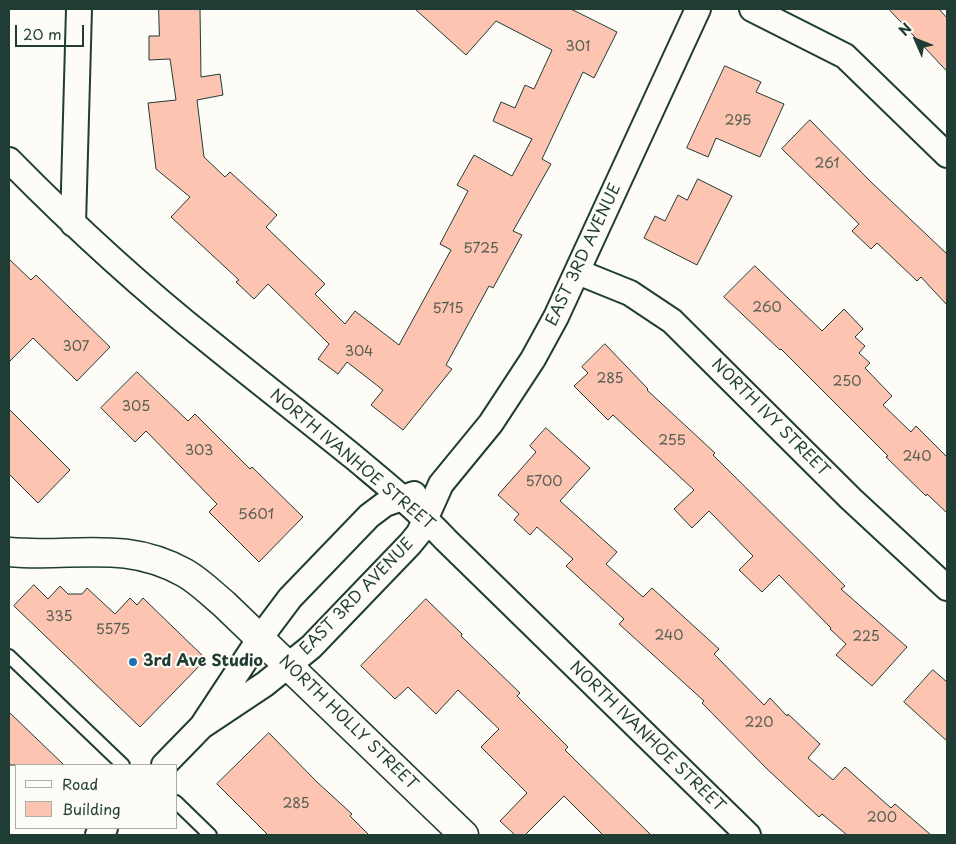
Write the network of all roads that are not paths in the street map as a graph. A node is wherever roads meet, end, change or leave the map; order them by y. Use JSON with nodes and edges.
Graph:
{"nodes":[{"id":1,"x":79,"y":9,"type":"edge"},
{"id":2,"x":698,"y":9,"type":"edge"},
{"id":3,"x":752,"y":9,"type":"edge"},
{"id":4,"x":947,"y":155,"type":"edge"},
{"id":5,"x":9,"y":160,"type":"edge"},
{"id":6,"x":73,"y":224,"type":"junction"},
{"id":7,"x":578,"y":272,"type":"junction"},
{"id":8,"x":441,"y":484,"type":"junction"},
{"id":9,"x":402,"y":497,"type":"junction"},
{"id":10,"x":425,"y":517,"type":"junction"},
{"id":11,"x":9,"y":552,"type":"edge"},
{"id":12,"x":947,"y":588,"type":"edge"},
{"id":13,"x":260,"y":638,"type":"junction"},
{"id":14,"x":9,"y":656,"type":"edge"},
{"id":15,"x":289,"y":666,"type":"junction"},
{"id":16,"x":202,"y":726,"type":"junction"},
{"id":17,"x":123,"y":764,"type":"edge"},
{"id":18,"x":165,"y":764,"type":"edge"},
{"id":19,"x":178,"y":804,"type":"edge"},
{"id":20,"x":210,"y":835,"type":"edge"},
{"id":21,"x":464,"y":835,"type":"edge"},
{"id":22,"x":748,"y":835,"type":"edge"}],
"edges":[{"from":1,"to":6,"type":"street"},
{"from":2,"to":7,"type":"street","name":"EAST 3RD AVENUE"},
{"from":3,"to":4,"type":"street"},
{"from":5,"to":6,"type":"street","name":"NORTH IVANHOE STREET"},
{"from":6,"to":9,"type":"street","name":"NORTH IVANHOE STREET"},
{"from":7,"to":8,"type":"street","name":"EAST 3RD AVENUE"},
{"from":7,"to":12,"type":"street","name":"NORTH IVY STREET"},
{"from":8,"to":9,"type":"street","name":"EAST 3RD AVENUE"},
{"from":8,"to":10,"type":"street","name":"EAST 3RD AVENUE"},
{"from":9,"to":10,"type":"street","name":"NORTH IVANHOE STREET"},
{"from":9,"to":13,"type":"street","name":"EAST 3RD AVENUE"},
{"from":10,"to":15,"type":"street","name":"EAST 3RD AVENUE"},
{"from":10,"to":22,"type":"street","name":"NORTH IVANHOE STREET"},
{"from":11,"to":13,"type":"street","name":"NORTH HOLLY STREET"},
{"from":13,"to":15,"type":"street","name":"NORTH HOLLY STREET"},
{"from":13,"to":16,"type":"street","name":"EAST 3RD AVENUE"},
{"from":14,"to":17,"type":"lane"},
{"from":15,"to":16,"type":"street","name":"EAST 3RD AVENUE"},
{"from":15,"to":21,"type":"street","name":"NORTH HOLLY STREET"},
{"from":16,"to":18,"type":"street","name":"EAST 3RD AVENUE"},
{"from":19,"to":20,"type":"lane"}]}
